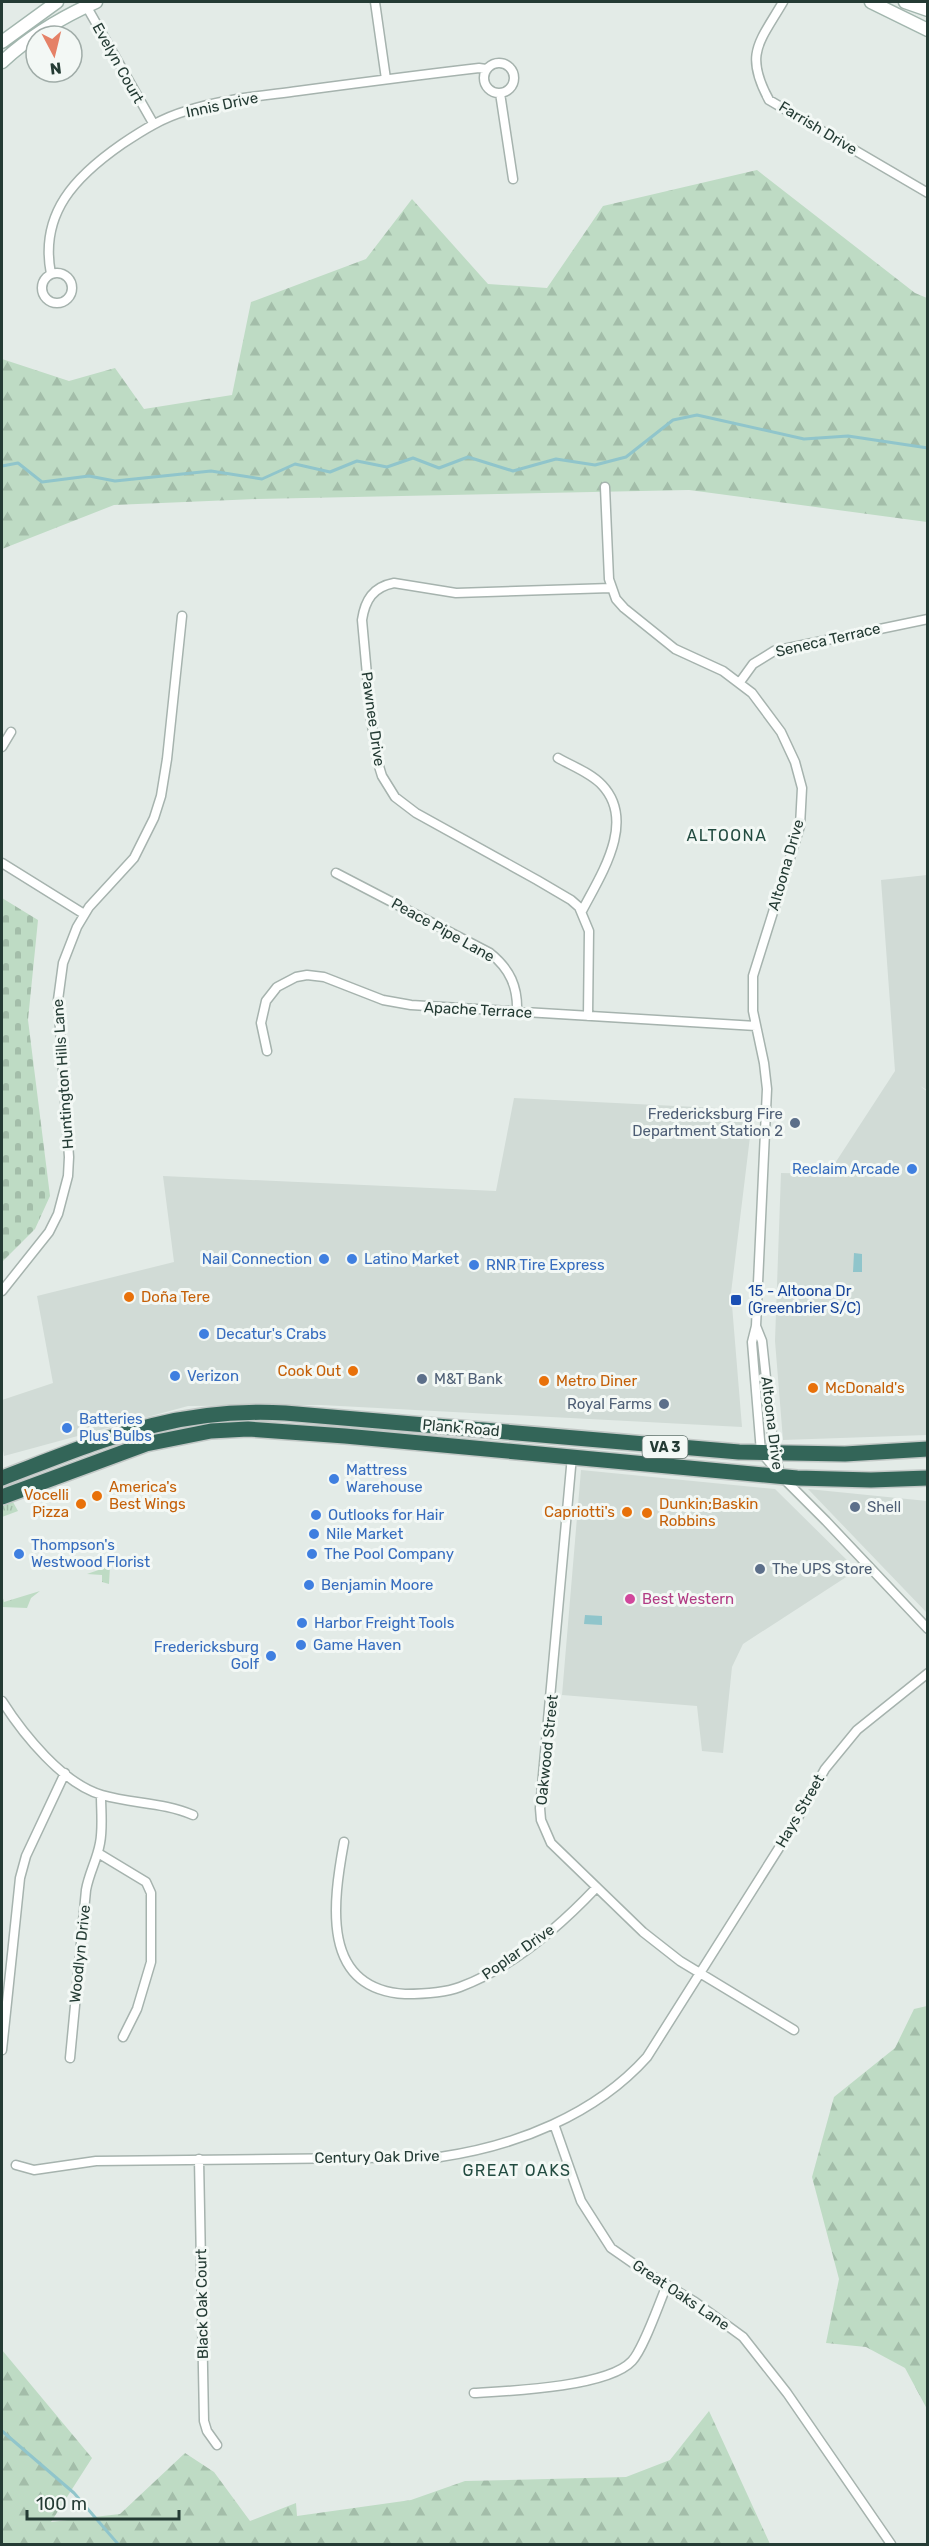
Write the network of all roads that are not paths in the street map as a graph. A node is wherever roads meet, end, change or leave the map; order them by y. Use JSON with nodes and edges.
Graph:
{"nodes":[{"id":1,"x":57,"y":2,"type":"edge"},
{"id":2,"x":375,"y":2,"type":"edge"},
{"id":3,"x":783,"y":2,"type":"edge"},
{"id":4,"x":871,"y":2,"type":"edge"},
{"id":5,"x":904,"y":2,"type":"edge"},
{"id":6,"x":89,"y":3,"type":"edge"},
{"id":7,"x":927,"y":10,"type":"edge"},
{"id":8,"x":927,"y":30,"type":"edge"},
{"id":9,"x":2,"y":42,"type":"edge"},
{"id":10,"x":2,"y":62,"type":"edge"},
{"id":11,"x":486,"y":69,"type":"junction"},
{"id":12,"x":386,"y":80,"type":"junction"},
{"id":13,"x":500,"y":93,"type":"junction"},
{"id":14,"x":153,"y":123,"type":"junction"},
{"id":15,"x":513,"y":179,"type":"dead end"},
{"id":16,"x":927,"y":193,"type":"edge"},
{"id":17,"x":51,"y":274,"type":"dead end"},
{"id":18,"x":605,"y":487,"type":"dead end"},
{"id":19,"x":611,"y":588,"type":"junction"},
{"id":20,"x":182,"y":616,"type":"dead end"},
{"id":21,"x":927,"y":619,"type":"edge"},
{"id":22,"x":740,"y":682,"type":"junction"},
{"id":23,"x":12,"y":732,"type":"dead end"},
{"id":24,"x":2,"y":747,"type":"edge"},
{"id":25,"x":558,"y":758,"type":"dead end"},
{"id":26,"x":2,"y":863,"type":"edge"},
{"id":27,"x":336,"y":873,"type":"dead end"},
{"id":28,"x":582,"y":911,"type":"junction"},
{"id":29,"x":84,"y":914,"type":"junction"},
{"id":30,"x":518,"y":1012,"type":"junction"},
{"id":31,"x":588,"y":1016,"type":"junction"},
{"id":32,"x":756,"y":1026,"type":"junction"},
{"id":33,"x":267,"y":1051,"type":"dead end"},
{"id":34,"x":2,"y":1291,"type":"edge"},
{"id":35,"x":756,"y":1326,"type":"junction"},
{"id":36,"x":479,"y":1430,"type":"junction"},
{"id":37,"x":532,"y":1435,"type":"junction"},
{"id":38,"x":444,"y":1445,"type":"junction"},
{"id":39,"x":927,"y":1449,"type":"edge"},
{"id":40,"x":506,"y":1450,"type":"junction"},
{"id":41,"x":768,"y":1452,"type":"junction"},
{"id":42,"x":572,"y":1456,"type":"junction"},
{"id":43,"x":780,"y":1476,"type":"junction"},
{"id":44,"x":2,"y":1478,"type":"edge"},
{"id":45,"x":927,"y":1478,"type":"edge"},
{"id":46,"x":2,"y":1497,"type":"edge"},
{"id":47,"x":927,"y":1629,"type":"edge"},
{"id":48,"x":927,"y":1673,"type":"edge"},
{"id":49,"x":2,"y":1701,"type":"edge"},
{"id":50,"x":65,"y":1773,"type":"junction"},
{"id":51,"x":101,"y":1795,"type":"junction"},
{"id":52,"x":193,"y":1815,"type":"dead end"},
{"id":53,"x":344,"y":1842,"type":"dead end"},
{"id":54,"x":98,"y":1853,"type":"junction"},
{"id":55,"x":596,"y":1888,"type":"junction"},
{"id":56,"x":700,"y":1973,"type":"junction"},
{"id":57,"x":794,"y":2031,"type":"dead end"},
{"id":58,"x":123,"y":2037,"type":"dead end"},
{"id":59,"x":2,"y":2050,"type":"edge"},
{"id":60,"x":70,"y":2058,"type":"dead end"},
{"id":61,"x":554,"y":2124,"type":"junction"},
{"id":62,"x":199,"y":2159,"type":"junction"},
{"id":63,"x":16,"y":2165,"type":"dead end"},
{"id":64,"x":667,"y":2285,"type":"junction"},
{"id":65,"x":474,"y":2393,"type":"dead end"},
{"id":66,"x":217,"y":2445,"type":"dead end"},
{"id":67,"x":891,"y":2544,"type":"edge"}],
"edges":[{"from":1,"to":9,"type":"street"},
{"from":2,"to":12,"type":"street"},
{"from":3,"to":16,"type":"street","name":"Farrish Drive"},
{"from":4,"to":8,"type":"street"},
{"from":5,"to":7,"type":"street"},
{"from":6,"to":10,"type":"street"},
{"from":6,"to":14,"type":"street","name":"Evelyn Court"},
{"from":11,"to":12,"type":"street","name":"Innis Drive"},
{"from":11,"to":13,"type":"street"},
{"from":11,"to":13,"type":"street"},
{"from":12,"to":14,"type":"street","name":"Innis Drive"},
{"from":13,"to":15,"type":"street"},
{"from":14,"to":17,"type":"street","name":"Innis Drive"},
{"from":18,"to":19,"type":"street"},
{"from":19,"to":22,"type":"street","name":"Altoona Drive"},
{"from":19,"to":28,"type":"street","name":"Pawnee Drive"},
{"from":20,"to":29,"type":"street","name":"Huntington Hills Lane"},
{"from":21,"to":22,"type":"street","name":"Seneca Terrace"},
{"from":22,"to":32,"type":"street","name":"Altoona Drive"},
{"from":23,"to":24,"type":"street"},
{"from":25,"to":28,"type":"street"},
{"from":26,"to":29,"type":"street"},
{"from":27,"to":30,"type":"street","name":"Peace Pipe Lane"},
{"from":28,"to":31,"type":"street"},
{"from":29,"to":34,"type":"street","name":"Huntington Hills Lane"},
{"from":30,"to":31,"type":"street","name":"Apache Terrace"},
{"from":30,"to":33,"type":"street","name":"Apache Terrace"},
{"from":31,"to":32,"type":"street","name":"Apache Terrace"},
{"from":32,"to":35,"type":"street","name":"Altoona Drive"},
{"from":35,"to":41,"type":"street","name":"Altoona Drive"},
{"from":35,"to":41,"type":"street","name":"Altoona Drive"},
{"from":36,"to":37,"type":"highway","name":"Plank Road","number":"VA 3"},
{"from":36,"to":38,"type":"highway"},
{"from":36,"to":44,"type":"highway","name":"Plank Road","number":"VA 3"},
{"from":37,"to":40,"type":"highway"},
{"from":37,"to":41,"type":"highway","name":"Plank Road","number":"VA 3"},
{"from":38,"to":40,"type":"highway","name":"Plank Road","number":"VA 3"},
{"from":38,"to":46,"type":"highway","name":"Plank Road","number":"VA 3"},
{"from":39,"to":41,"type":"highway","name":"Plank Road","number":"VA 3"},
{"from":40,"to":42,"type":"highway","name":"Plank Road","number":"VA 3"},
{"from":41,"to":43,"type":"street","name":"Altoona Drive"},
{"from":41,"to":43,"type":"street","name":"Altoona Drive"},
{"from":42,"to":43,"type":"highway","name":"Plank Road","number":"VA 3"},
{"from":42,"to":55,"type":"street","name":"Oakwood Street"},
{"from":43,"to":45,"type":"highway","name":"Plank Road","number":"VA 3"},
{"from":43,"to":47,"type":"street"},
{"from":48,"to":56,"type":"street","name":"Hays Street"},
{"from":49,"to":50,"type":"street"},
{"from":50,"to":51,"type":"street"},
{"from":50,"to":59,"type":"street"},
{"from":51,"to":52,"type":"street"},
{"from":51,"to":54,"type":"street","name":"Woodlyn Drive"},
{"from":53,"to":55,"type":"street","name":"Poplar Drive"},
{"from":54,"to":58,"type":"street"},
{"from":54,"to":60,"type":"street","name":"Woodlyn Drive"},
{"from":55,"to":56,"type":"street","name":"Oakwood Street"},
{"from":56,"to":57,"type":"street","name":"Oakwood Street"},
{"from":56,"to":61,"type":"street","name":"Century Oak Drive"},
{"from":61,"to":62,"type":"street","name":"Century Oak Drive"},
{"from":61,"to":64,"type":"street","name":"Great Oaks Lane"},
{"from":62,"to":63,"type":"street","name":"Century Oak Drive"},
{"from":62,"to":66,"type":"street","name":"Black Oak Court"},
{"from":64,"to":65,"type":"street"},
{"from":64,"to":67,"type":"street","name":"Great Oaks Lane"}]}
